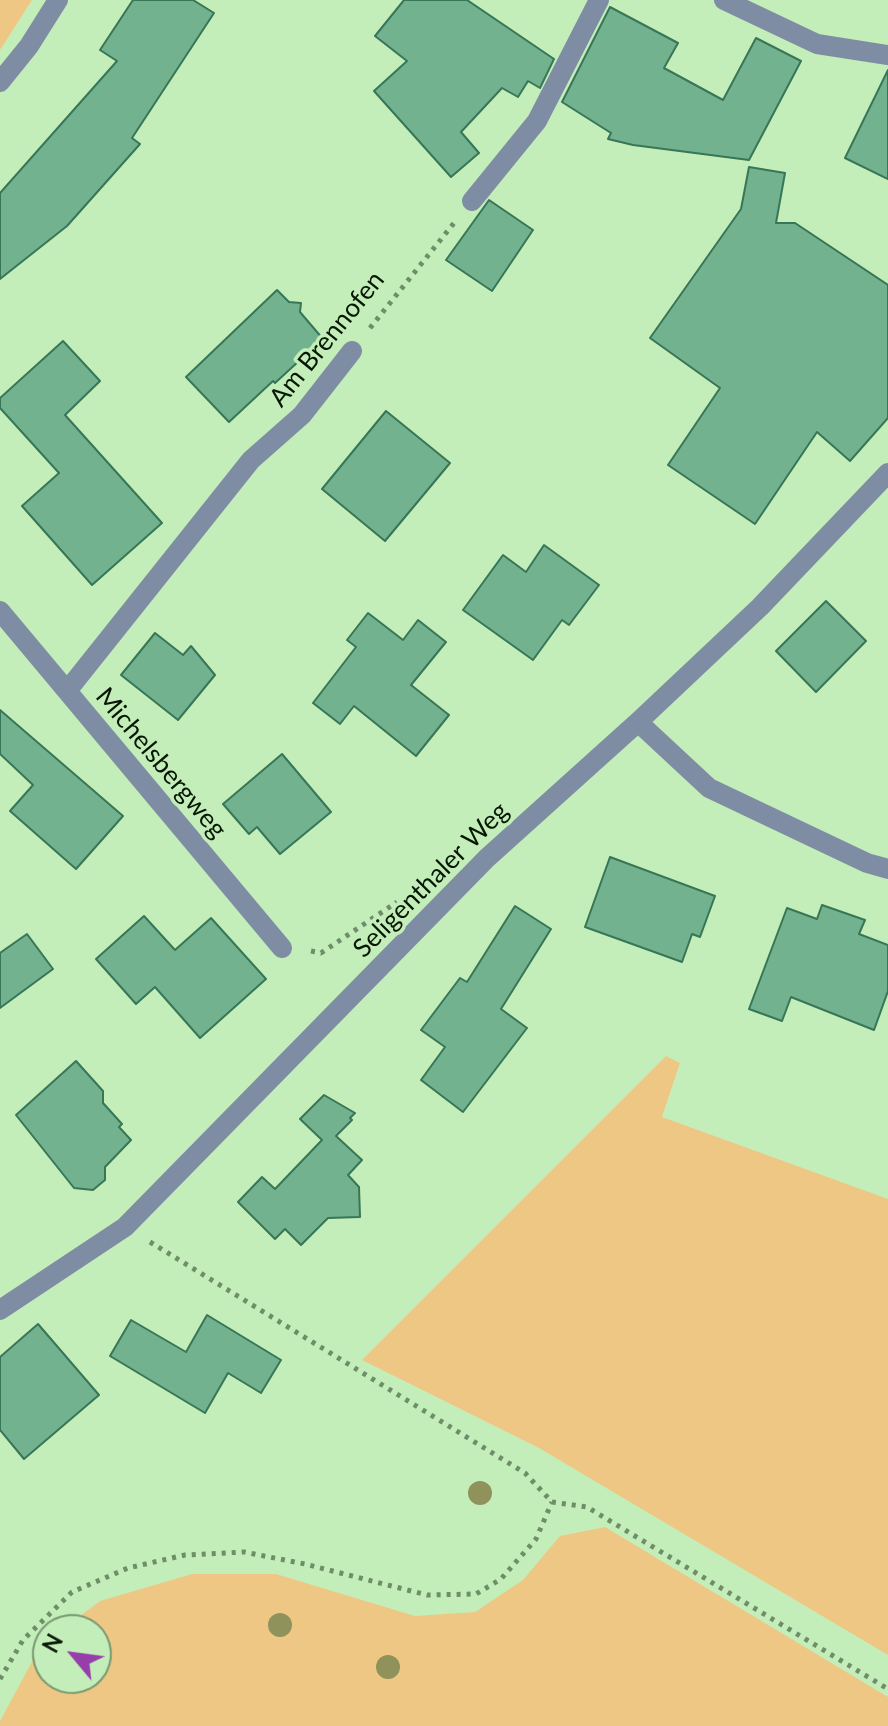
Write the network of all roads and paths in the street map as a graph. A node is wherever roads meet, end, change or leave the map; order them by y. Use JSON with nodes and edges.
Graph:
{"nodes":[{"id":1,"x":58,"y":0,"type":"edge"},
{"id":2,"x":599,"y":0,"type":"edge"},
{"id":3,"x":724,"y":0,"type":"edge"},
{"id":4,"x":888,"y":55,"type":"edge"},
{"id":5,"x":0,"y":82,"type":"edge"},
{"id":6,"x":472,"y":201,"type":"joint"},
{"id":7,"x":352,"y":351,"type":"joint"},
{"id":8,"x":888,"y":473,"type":"edge"},
{"id":9,"x":0,"y":611,"type":"edge"},
{"id":10,"x":67,"y":691,"type":"junction"},
{"id":11,"x":638,"y":722,"type":"junction"},
{"id":12,"x":888,"y":869,"type":"edge"},
{"id":13,"x":409,"y":894,"type":"dead end"},
{"id":14,"x":282,"y":948,"type":"joint"},
{"id":15,"x":125,"y":1227,"type":"junction"},
{"id":16,"x":0,"y":1310,"type":"edge"},
{"id":17,"x":552,"y":1502,"type":"junction"},
{"id":18,"x":0,"y":1679,"type":"edge"},
{"id":19,"x":888,"y":1689,"type":"edge"}],
"edges":[{"from":1,"to":5,"type":"street"},
{"from":2,"to":6,"type":"street"},
{"from":3,"to":4,"type":"street"},
{"from":6,"to":7,"type":"path","name":"Am Brennofen"},
{"from":7,"to":10,"type":"street","name":"Am Brennofen"},
{"from":8,"to":11,"type":"street","name":"Seligenthaler Weg"},
{"from":9,"to":10,"type":"street","name":"Michelsbergweg"},
{"from":10,"to":14,"type":"street","name":"Michelsbergweg"},
{"from":11,"to":12,"type":"street"},
{"from":11,"to":15,"type":"street","name":"Seligenthaler Weg"},
{"from":13,"to":14,"type":"path"},
{"from":15,"to":16,"type":"street","name":"Seligenthaler Weg"},
{"from":15,"to":17,"type":"path"},
{"from":17,"to":18,"type":"path"},
{"from":17,"to":19,"type":"path"}]}
